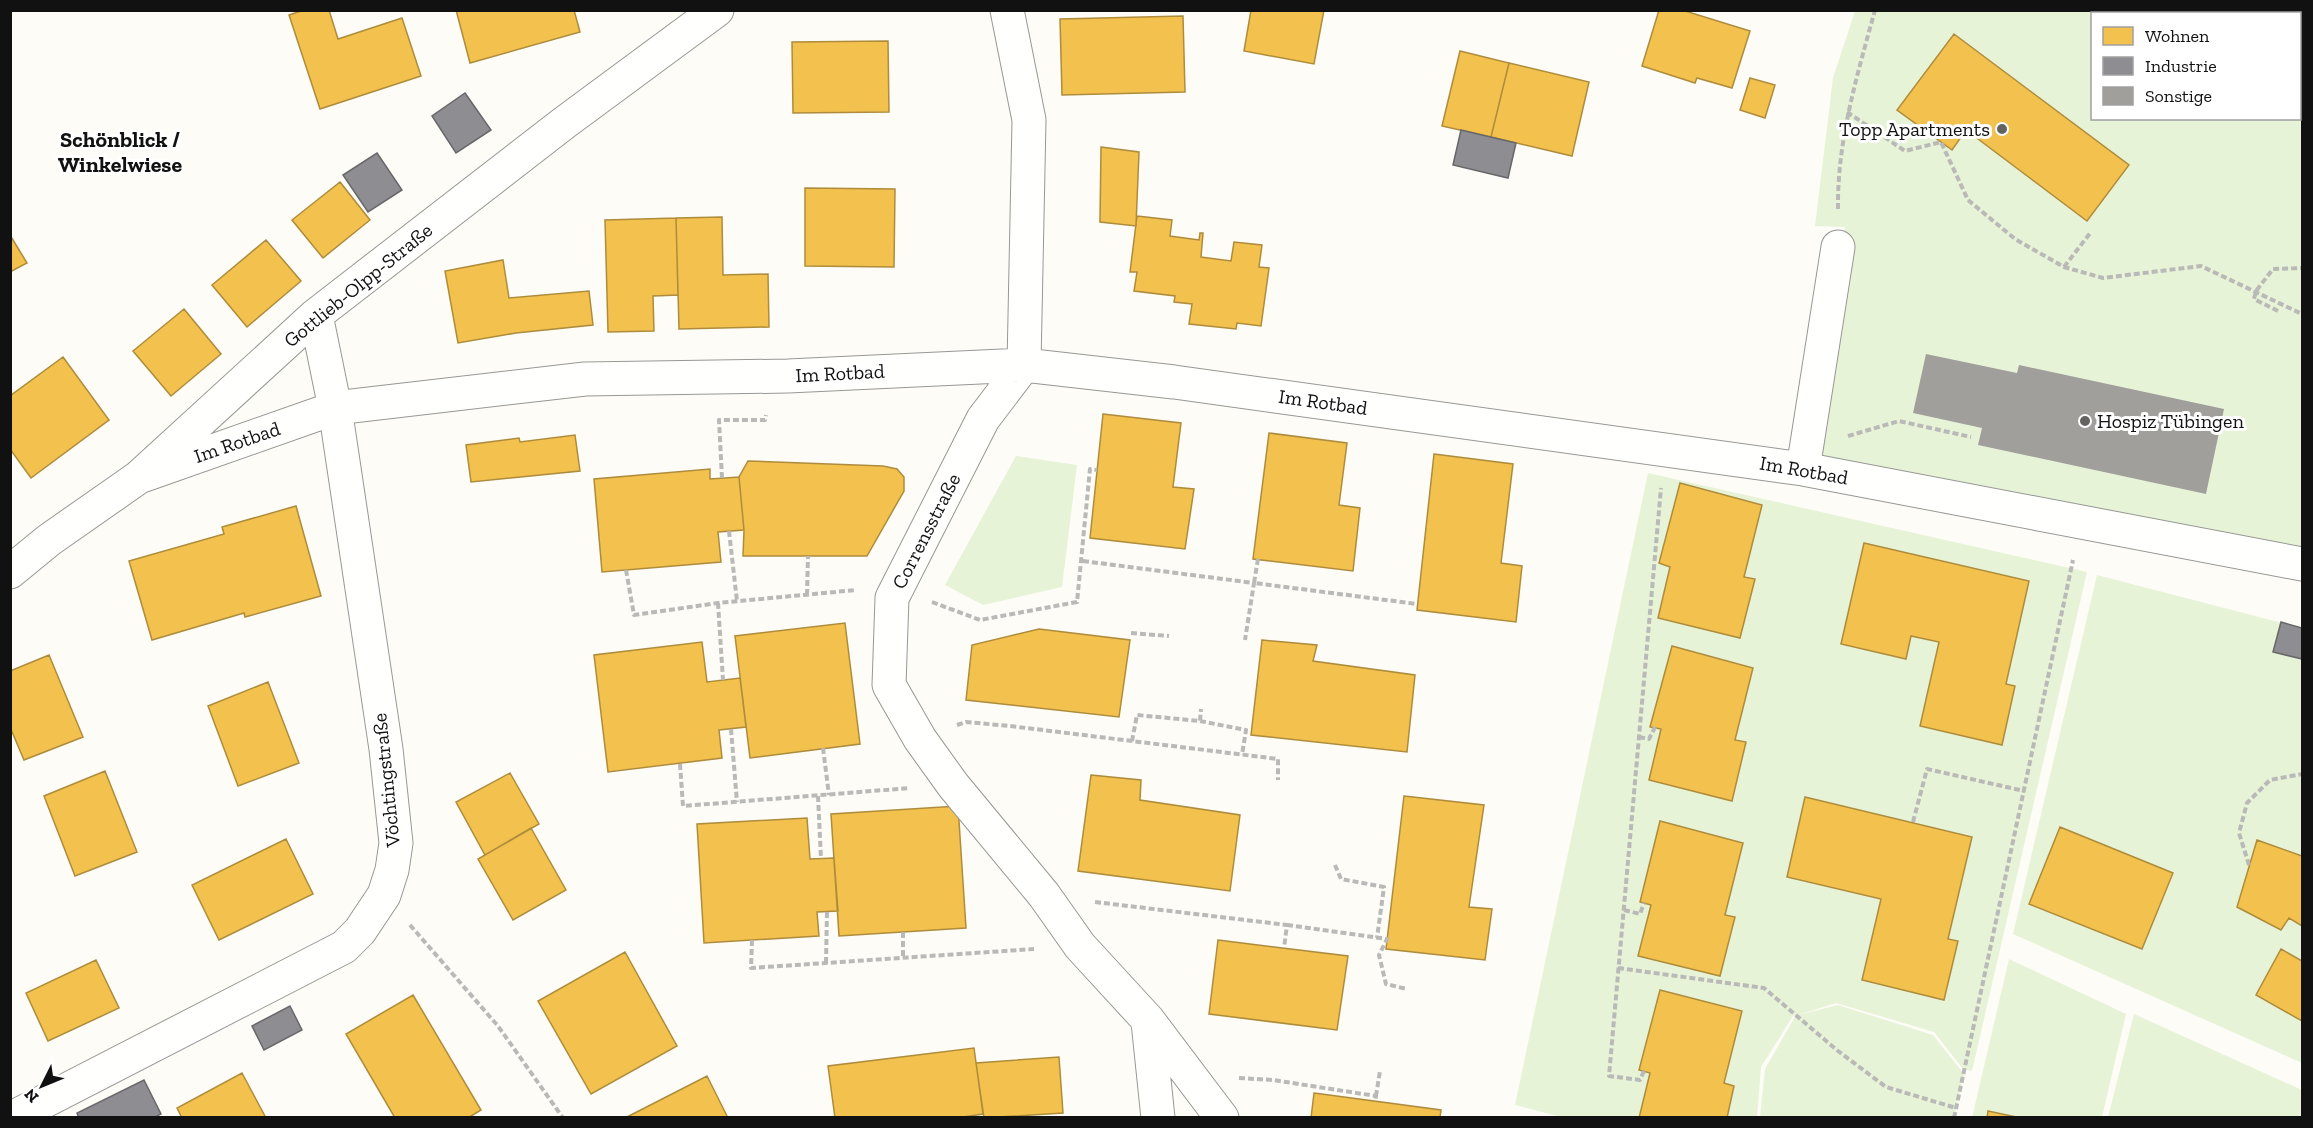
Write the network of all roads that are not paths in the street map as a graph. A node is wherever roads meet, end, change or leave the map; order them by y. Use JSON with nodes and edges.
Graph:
{"nodes":[{"id":1,"x":717,"y":10,"type":"edge"},
{"id":2,"x":1007,"y":10,"type":"edge"},
{"id":3,"x":1838,"y":247,"type":"road end"},
{"id":4,"x":316,"y":315,"type":"junction"},
{"id":5,"x":1024,"y":365,"type":"junction"},
{"id":6,"x":335,"y":408,"type":"junction"},
{"id":7,"x":1805,"y":458,"type":"junction"},
{"id":8,"x":139,"y":477,"type":"junction"},
{"id":9,"x":2302,"y":564,"type":"edge"},
{"id":10,"x":10,"y":572,"type":"edge"},
{"id":11,"x":1148,"y":1020,"type":"junction"},
{"id":12,"x":12,"y":1118,"type":"edge"},
{"id":13,"x":1158,"y":1118,"type":"edge"},
{"id":14,"x":1222,"y":1118,"type":"edge"}],
"edges":[{"from":1,"to":4,"type":"street","name":"Gottlieb-Olpp-Straße"},
{"from":2,"to":5,"type":"street"},
{"from":3,"to":7,"type":"street"},
{"from":4,"to":6,"type":"street"},
{"from":4,"to":8,"type":"street","name":"Gottlieb-Olpp-Straße"},
{"from":5,"to":6,"type":"street","name":"Im Rotbad"},
{"from":5,"to":7,"type":"street","name":"Im Rotbad"},
{"from":5,"to":11,"type":"street","name":"Corrensstraße"},
{"from":6,"to":8,"type":"street","name":"Im Rotbad"},
{"from":6,"to":12,"type":"street","name":"Vöchtingstraße"},
{"from":7,"to":9,"type":"street","name":"Im Rotbad"},
{"from":8,"to":10,"type":"street","name":"Gottlieb-Olpp-Straße"},
{"from":11,"to":13,"type":"street"},
{"from":11,"to":14,"type":"street","name":"Corrensstraße"}]}
